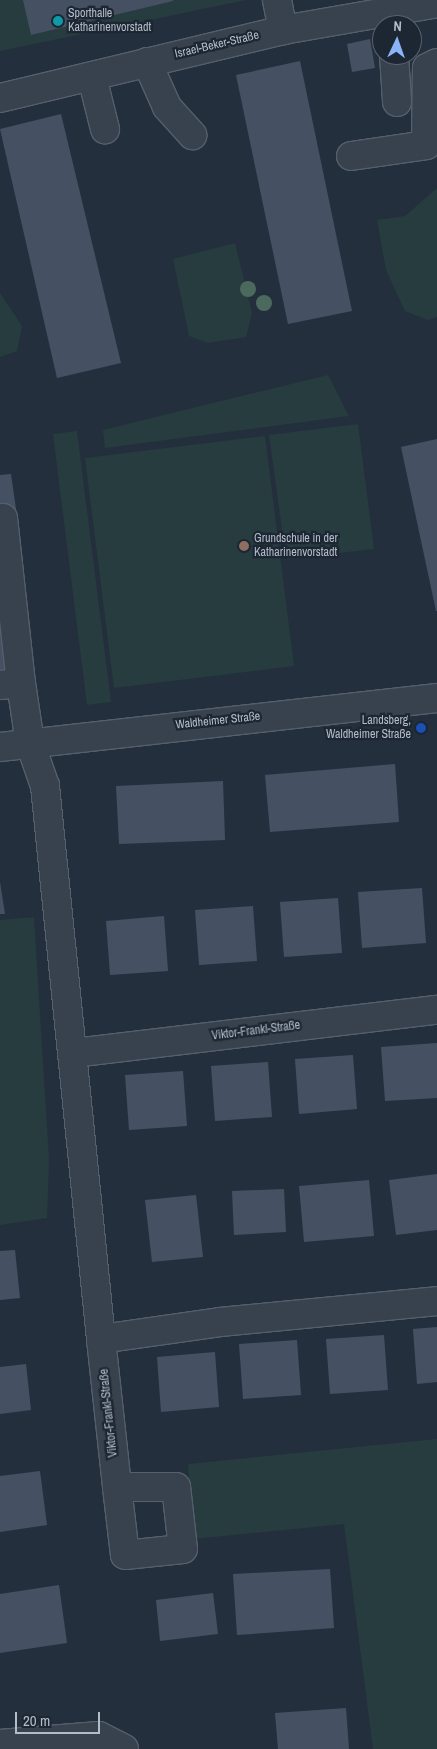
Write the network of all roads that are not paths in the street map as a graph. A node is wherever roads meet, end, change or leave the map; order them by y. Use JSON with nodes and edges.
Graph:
{"nodes":[{"id":1,"x":277,"y":0,"type":"edge"},
{"id":2,"x":437,"y":3,"type":"edge"},
{"id":3,"x":400,"y":15,"type":"edge"},
{"id":4,"x":372,"y":20,"type":"edge"},
{"id":5,"x":283,"y":30,"type":"junction"},
{"id":6,"x":147,"y":62,"type":"junction"},
{"id":7,"x":437,"y":63,"type":"edge"},
{"id":8,"x":395,"y":65,"type":"edge"},
{"id":9,"x":92,"y":77,"type":"junction"},
{"id":10,"x":0,"y":98,"type":"edge"},
{"id":11,"x":397,"y":102,"type":"dead end"},
{"id":12,"x":105,"y":129,"type":"dead end"},
{"id":13,"x":192,"y":135,"type":"dead end"},
{"id":14,"x":351,"y":156,"type":"dead end"},
{"id":15,"x":3,"y":518,"type":"dead end"},
{"id":16,"x":10,"y":684,"type":"edge"},
{"id":17,"x":437,"y":698,"type":"edge"},
{"id":18,"x":30,"y":743,"type":"junction"},
{"id":19,"x":0,"y":747,"type":"edge"},
{"id":20,"x":437,"y":1010,"type":"edge"},
{"id":21,"x":74,"y":1053,"type":"junction"},
{"id":22,"x":437,"y":1301,"type":"edge"},
{"id":23,"x":101,"y":1339,"type":"junction"},
{"id":24,"x":117,"y":1487,"type":"dead end"},
{"id":25,"x":0,"y":1744,"type":"edge"},
{"id":26,"x":123,"y":1748,"type":"edge"}],
"edges":[{"from":1,"to":5,"type":"street"},
{"from":2,"to":3,"type":"street","name":"Israel-Beker-Straße"},
{"from":4,"to":5,"type":"street","name":"Israel-Beker-Straße"},
{"from":5,"to":6,"type":"street","name":"Israel-Beker-Straße"},
{"from":6,"to":9,"type":"street","name":"Israel-Beker-Straße"},
{"from":6,"to":13,"type":"street"},
{"from":7,"to":14,"type":"street"},
{"from":8,"to":11,"type":"street"},
{"from":9,"to":10,"type":"street","name":"Israel-Beker-Straße"},
{"from":9,"to":12,"type":"street"},
{"from":15,"to":16,"type":"street","name":"Viktor-Frankl-Straße"},
{"from":16,"to":18,"type":"street","name":"Viktor-Frankl-Straße"},
{"from":17,"to":18,"type":"street","name":"Waldheimer Straße"},
{"from":18,"to":19,"type":"street","name":"Waldheimer Straße"},
{"from":18,"to":21,"type":"street","name":"Viktor-Frankl-Straße"},
{"from":20,"to":21,"type":"street","name":"Viktor-Frankl-Straße"},
{"from":21,"to":23,"type":"street","name":"Viktor-Frankl-Straße"},
{"from":22,"to":23,"type":"street"},
{"from":23,"to":24,"type":"street","name":"Viktor-Frankl-Straße"},
{"from":25,"to":26,"type":"street"}]}
